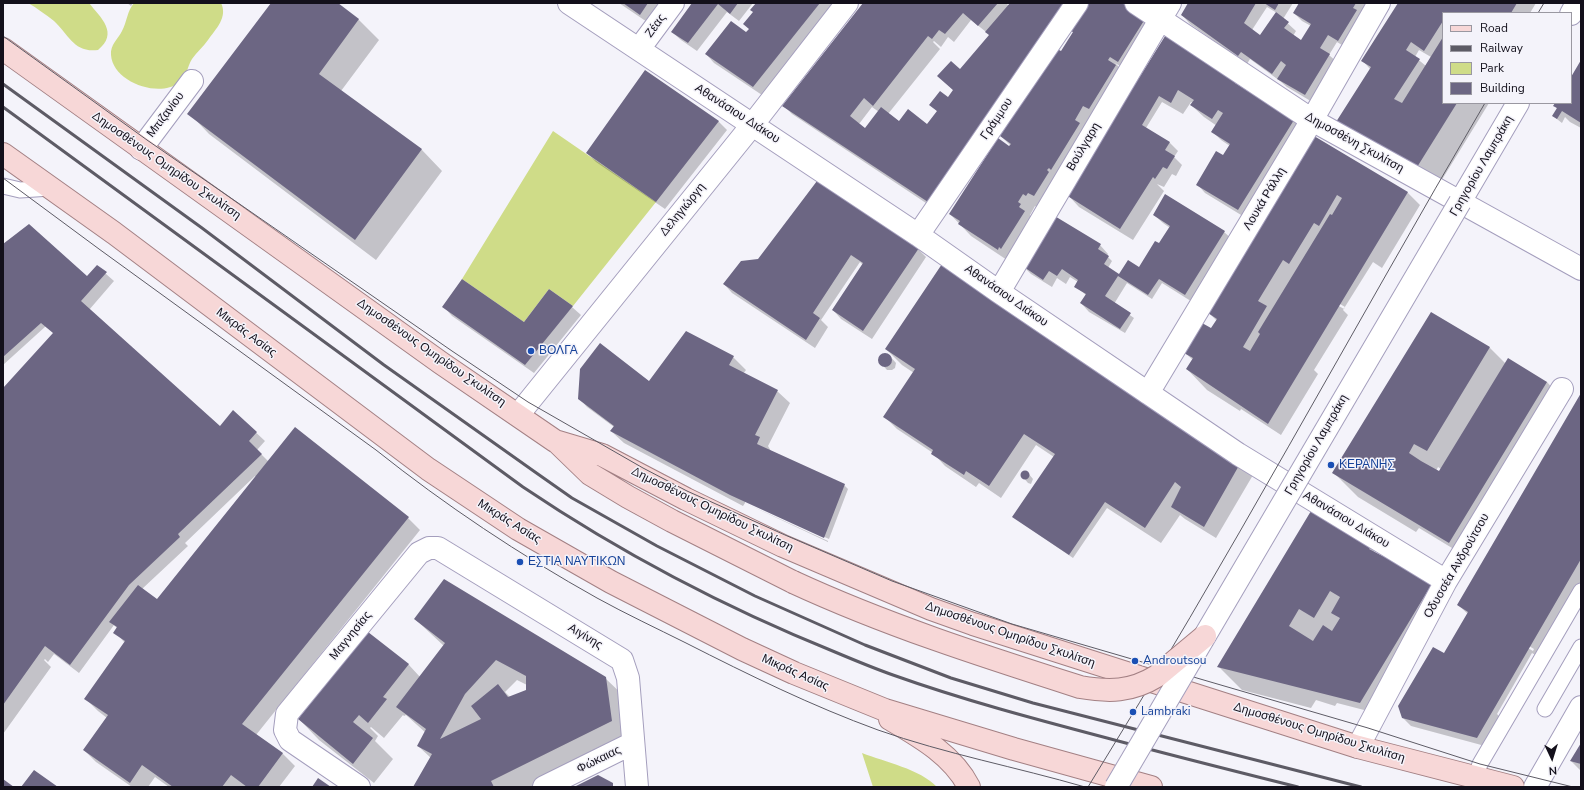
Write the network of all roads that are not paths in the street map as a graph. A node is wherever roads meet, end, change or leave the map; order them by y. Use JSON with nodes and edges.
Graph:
{"nodes":[{"id":1,"x":569,"y":3,"type":"edge"},
{"id":2,"x":673,"y":3,"type":"edge"},
{"id":3,"x":847,"y":3,"type":"edge"},
{"id":4,"x":1077,"y":3,"type":"edge"},
{"id":5,"x":1136,"y":3,"type":"edge"},
{"id":6,"x":1379,"y":3,"type":"edge"},
{"id":7,"x":1577,"y":3,"type":"edge"},
{"id":8,"x":1165,"y":11,"type":"edge"},
{"id":9,"x":1572,"y":12,"type":"edge"},
{"id":10,"x":3,"y":49,"type":"edge"},
{"id":11,"x":639,"y":49,"type":"junction"},
{"id":12,"x":192,"y":81,"type":"dead end"},
{"id":13,"x":1517,"y":104,"type":"edge"},
{"id":14,"x":1312,"y":120,"type":"junction"},
{"id":15,"x":753,"y":124,"type":"junction"},
{"id":16,"x":141,"y":149,"type":"junction"},
{"id":17,"x":3,"y":154,"type":"edge"},
{"id":18,"x":3,"y":186,"type":"edge"},
{"id":19,"x":51,"y":188,"type":"junction"},
{"id":20,"x":1460,"y":202,"type":"junction"},
{"id":21,"x":918,"y":235,"type":"junction"},
{"id":22,"x":1581,"y":269,"type":"edge"},
{"id":23,"x":999,"y":292,"type":"junction"},
{"id":24,"x":1562,"y":389,"type":"dead end"},
{"id":25,"x":1148,"y":393,"type":"junction"},
{"id":26,"x":518,"y":415,"type":"junction"},
{"id":27,"x":555,"y":441,"type":"junction"},
{"id":28,"x":438,"y":548,"type":"joint"},
{"id":29,"x":1446,"y":581,"type":"junction"},
{"id":30,"x":1581,"y":591,"type":"edge"},
{"id":31,"x":1205,"y":636,"type":"junction"},
{"id":32,"x":1581,"y":647,"type":"edge"},
{"id":33,"x":847,"y":695,"type":"junction"},
{"id":34,"x":1581,"y":708,"type":"edge"},
{"id":35,"x":1545,"y":709,"type":"dead end"},
{"id":36,"x":632,"y":743,"type":"junction"},
{"id":37,"x":1358,"y":748,"type":"junction"},
{"id":38,"x":1475,"y":778,"type":"junction"},
{"id":39,"x":1127,"y":785,"type":"edge"},
{"id":40,"x":359,"y":787,"type":"edge"},
{"id":41,"x":544,"y":787,"type":"edge"},
{"id":42,"x":637,"y":787,"type":"edge"},
{"id":43,"x":969,"y":787,"type":"edge"},
{"id":44,"x":1151,"y":787,"type":"edge"},
{"id":45,"x":1513,"y":787,"type":"edge"},
{"id":46,"x":1535,"y":787,"type":"edge"}],
"edges":[{"from":1,"to":11,"type":"street","name":"Αθανάσιου Διάκου"},
{"from":2,"to":11,"type":"street","name":"Ζέας"},
{"from":3,"to":15,"type":"street","name":"Δεληγιώργη"},
{"from":4,"to":21,"type":"street","name":"Γράμμου"},
{"from":5,"to":8,"type":"street","name":"Δημοσθένη Σκυλίτση"},
{"from":6,"to":14,"type":"street","name":"Λουκά Ράλλη"},
{"from":7,"to":9,"type":"street"},
{"from":8,"to":14,"type":"street","name":"Δημοσθένη Σκυλίτση"},
{"from":8,"to":23,"type":"street","name":"Βούλγαρη"},
{"from":10,"to":16,"type":"main road","name":"Δημοσθένους Ομηρίδου Σκυλίτση"},
{"from":11,"to":15,"type":"street","name":"Αθανάσιου Διάκου"},
{"from":12,"to":16,"type":"street","name":"Μπιζανίου"},
{"from":13,"to":20,"type":"street","name":"Γρηγορίου Λαμπράκη"},
{"from":14,"to":20,"type":"street","name":"Δημοσθένη Σκυλίτση"},
{"from":14,"to":25,"type":"street","name":"Λουκά Ράλλη"},
{"from":15,"to":21,"type":"street","name":"Αθανάσιου Διάκου"},
{"from":15,"to":26,"type":"street","name":"Δεληγιώργη"},
{"from":16,"to":26,"type":"main road","name":"Δημοσθένους Ομηρίδου Σκυλίτση"},
{"from":17,"to":19,"type":"main road","name":"Μικράς Ασίας"},
{"from":18,"to":19,"type":"lane"},
{"from":19,"to":33,"type":"main road","name":"Μικράς Ασίας"},
{"from":20,"to":22,"type":"street","name":"Δημοσθένη Σκυλίτση"},
{"from":20,"to":31,"type":"street","name":"Γρηγορίου Λαμπράκη","bridge":true},
{"from":21,"to":23,"type":"street","name":"Αθανάσιου Διάκου"},
{"from":23,"to":25,"type":"street","name":"Αθανάσιου Διάκου"},
{"from":24,"to":29,"type":"street","name":"Οδυσσέα Ανδρούτσου"},
{"from":25,"to":29,"type":"street","name":"Αθανάσιου Διάκου"},
{"from":26,"to":27,"type":"main road","name":"Δημοσθένους Ομηρίδου Σκυλίτση"},
{"from":27,"to":31,"type":"main road","bridge":true},
{"from":27,"to":37,"type":"main road","name":"Δημοσθένους Ομηρίδου Σκυλίτση"},
{"from":28,"to":36,"type":"street","name":"Αιγίνης"},
{"from":28,"to":40,"type":"street","name":"Μαγνησίας"},
{"from":29,"to":37,"type":"street","name":"Οδυσσέα Ανδρούτσου"},
{"from":30,"to":38,"type":"lane"},
{"from":31,"to":39,"type":"street","name":"Γρηγορίου Λαμπράκη","bridge":true},
{"from":32,"to":35,"type":"lane"},
{"from":33,"to":39,"type":"main road","name":"Μικράς Ασίας"},
{"from":33,"to":43,"type":"main road"},
{"from":34,"to":46,"type":"street"},
{"from":36,"to":41,"type":"street","name":"Φώκαιας"},
{"from":36,"to":42,"type":"street","name":"Αιγίνης"},
{"from":37,"to":38,"type":"main road","name":"Δημοσθένους Ομηρίδου Σκυλίτση"},
{"from":38,"to":45,"type":"main road","name":"Δημοσθένους Ομηρίδου Σκυλίτση"},
{"from":39,"to":44,"type":"main road","name":"Μικράς Ασίας"}]}
